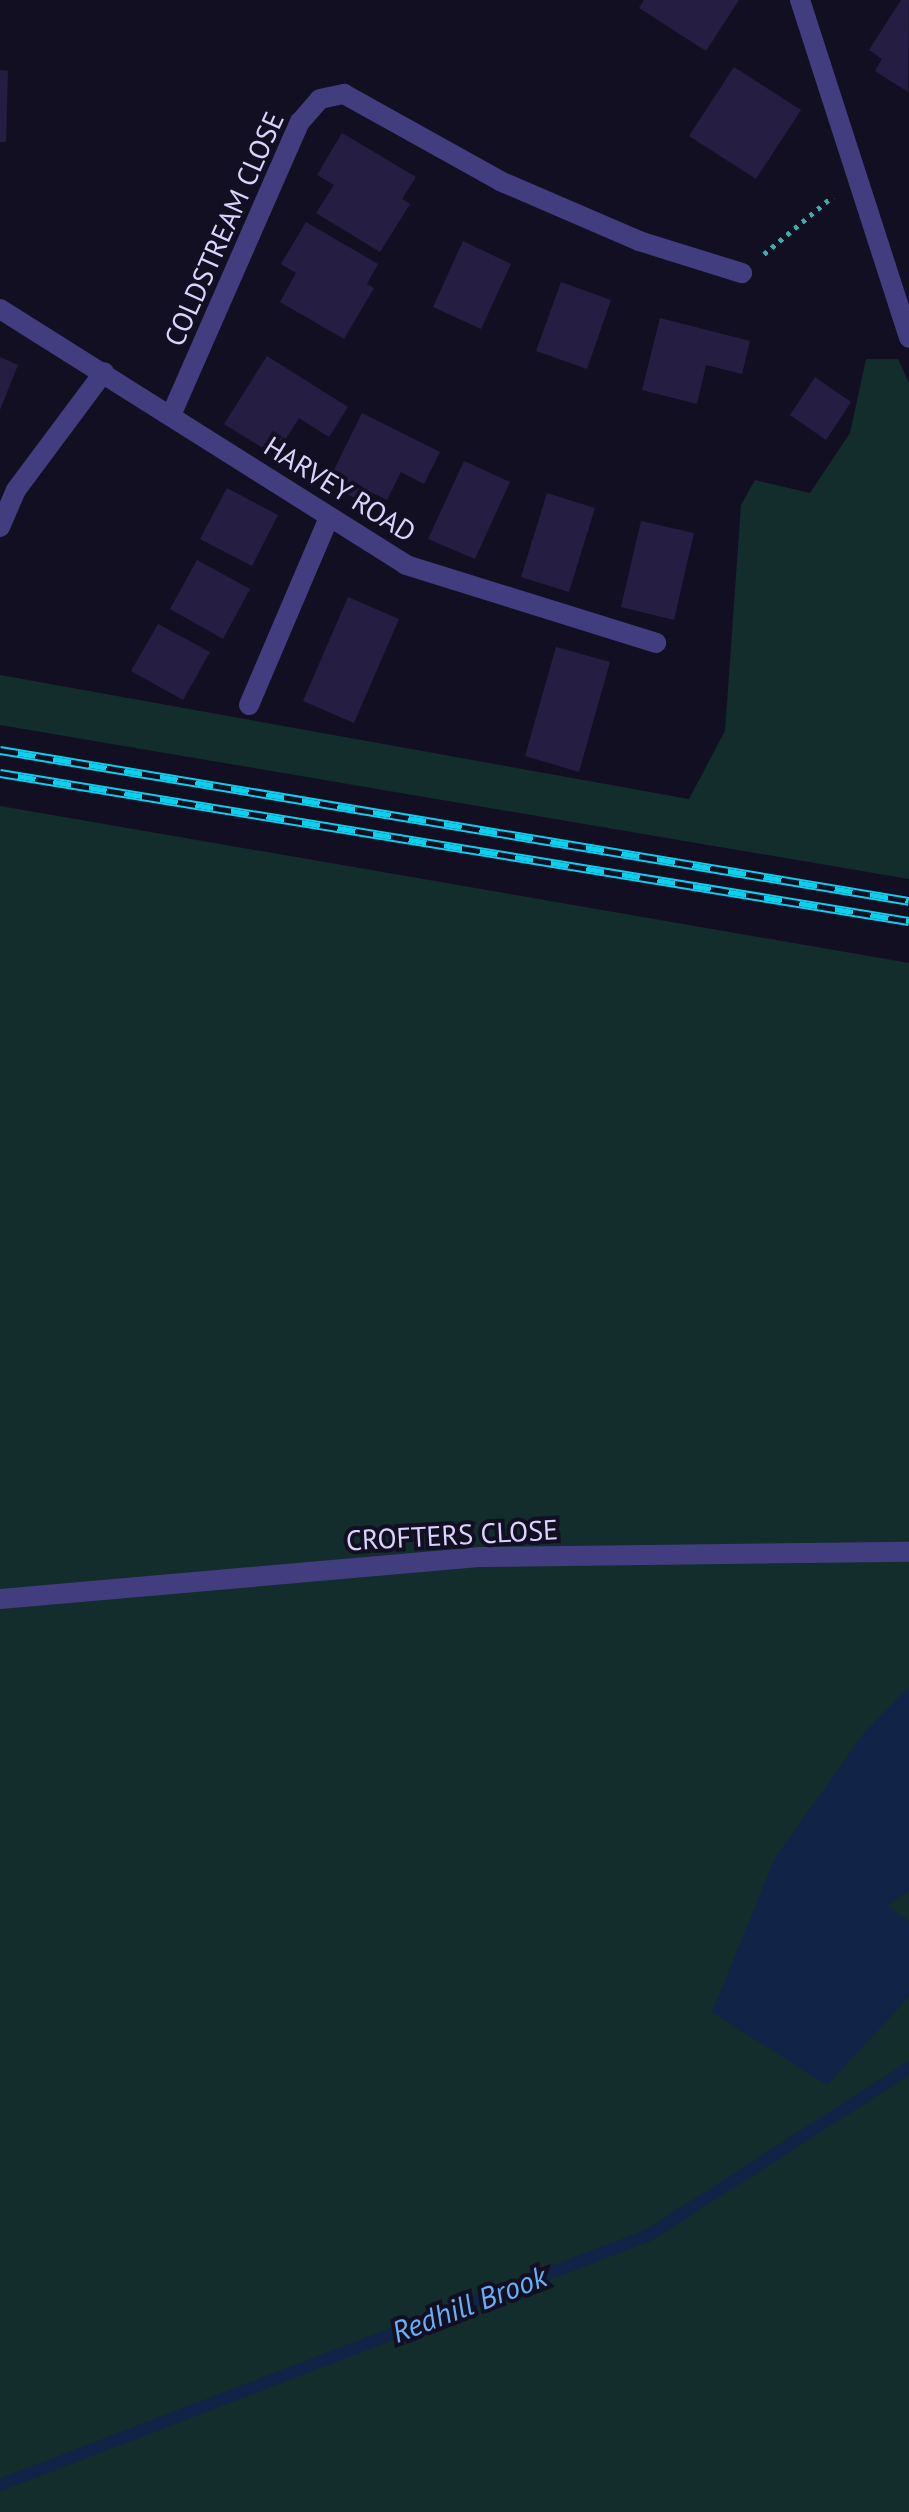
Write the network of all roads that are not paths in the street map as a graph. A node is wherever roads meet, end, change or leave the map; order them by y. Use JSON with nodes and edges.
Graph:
{"nodes":[{"id":1,"x":800,"y":0,"type":"edge"},
{"id":2,"x":742,"y":273,"type":"road end"},
{"id":3,"x":0,"y":309,"type":"edge"},
{"id":4,"x":909,"y":338,"type":"edge"},
{"id":5,"x":104,"y":372,"type":"junction"},
{"id":6,"x":172,"y":413,"type":"junction"},
{"id":7,"x":328,"y":520,"type":"junction"},
{"id":8,"x":0,"y":527,"type":"edge"},
{"id":9,"x":656,"y":643,"type":"dead end"},
{"id":10,"x":249,"y":705,"type":"dead end"},
{"id":11,"x":909,"y":1552,"type":"edge"},
{"id":12,"x":0,"y":1599,"type":"edge"}],
"edges":[{"from":1,"to":4,"type":"street"},
{"from":2,"to":6,"type":"street","name":"COLDSTREAM CLOSE"},
{"from":3,"to":5,"type":"street","name":"HARVEY ROAD"},
{"from":5,"to":6,"type":"street","name":"HARVEY ROAD"},
{"from":5,"to":8,"type":"street"},
{"from":6,"to":7,"type":"street","name":"HARVEY ROAD"},
{"from":7,"to":9,"type":"street","name":"HARVEY ROAD"},
{"from":7,"to":10,"type":"street"},
{"from":11,"to":12,"type":"street","name":"CROFTERS CLOSE"}]}
